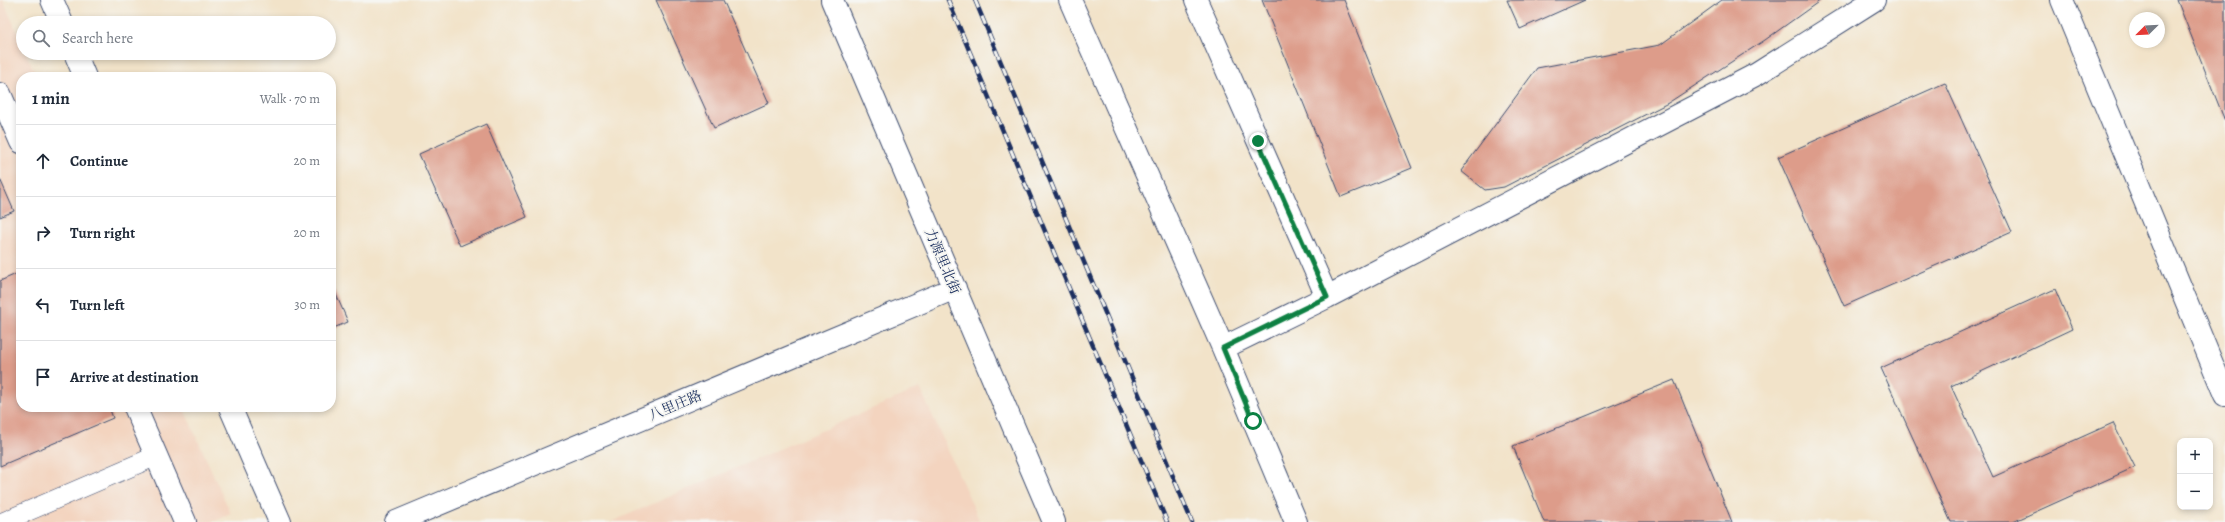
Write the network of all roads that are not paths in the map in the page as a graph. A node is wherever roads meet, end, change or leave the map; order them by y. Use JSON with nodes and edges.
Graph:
{"nodes":[{"id":1,"x":52,"y":0,"type":"edge"},
{"id":2,"x":832,"y":0,"type":"edge"},
{"id":3,"x":1070,"y":0,"type":"edge"},
{"id":4,"x":1196,"y":0,"type":"edge"},
{"id":5,"x":1874,"y":0,"type":"edge"},
{"id":6,"x":2062,"y":0,"type":"edge"},
{"id":7,"x":59,"y":16,"type":"edge"},
{"id":8,"x":78,"y":60,"type":"edge"},
{"id":9,"x":84,"y":72,"type":"edge"},
{"id":10,"x":0,"y":94,"type":"edge"},
{"id":11,"x":16,"y":131,"type":"edge"},
{"id":12,"x":954,"y":288,"type":"junction"},
{"id":13,"x":1327,"y":297,"type":"junction"},
{"id":14,"x":1223,"y":348,"type":"junction"},
{"id":15,"x":2225,"y":395,"type":"edge"},
{"id":16,"x":137,"y":412,"type":"edge"},
{"id":17,"x":232,"y":412,"type":"edge"},
{"id":18,"x":156,"y":456,"type":"junction"},
{"id":19,"x":3,"y":522,"type":"edge"},
{"id":20,"x":185,"y":522,"type":"edge"},
{"id":21,"x":280,"y":522,"type":"edge"},
{"id":22,"x":396,"y":522,"type":"edge"},
{"id":23,"x":1054,"y":522,"type":"edge"},
{"id":24,"x":1296,"y":522,"type":"edge"}],
"edges":[{"from":1,"to":7,"type":"street"},
{"from":2,"to":12,"type":"street","name":"力源里北街"},
{"from":3,"to":14,"type":"street"},
{"from":4,"to":13,"type":"street"},
{"from":5,"to":13,"type":"street"},
{"from":6,"to":15,"type":"street"},
{"from":8,"to":9,"type":"street"},
{"from":10,"to":11,"type":"street"},
{"from":12,"to":22,"type":"street","name":"八里庄路"},
{"from":12,"to":23,"type":"street","name":"力源里北街"},
{"from":13,"to":14,"type":"street"},
{"from":14,"to":24,"type":"street"},
{"from":16,"to":18,"type":"street"},
{"from":17,"to":21,"type":"street"},
{"from":18,"to":19,"type":"lane"},
{"from":18,"to":20,"type":"street"}]}
